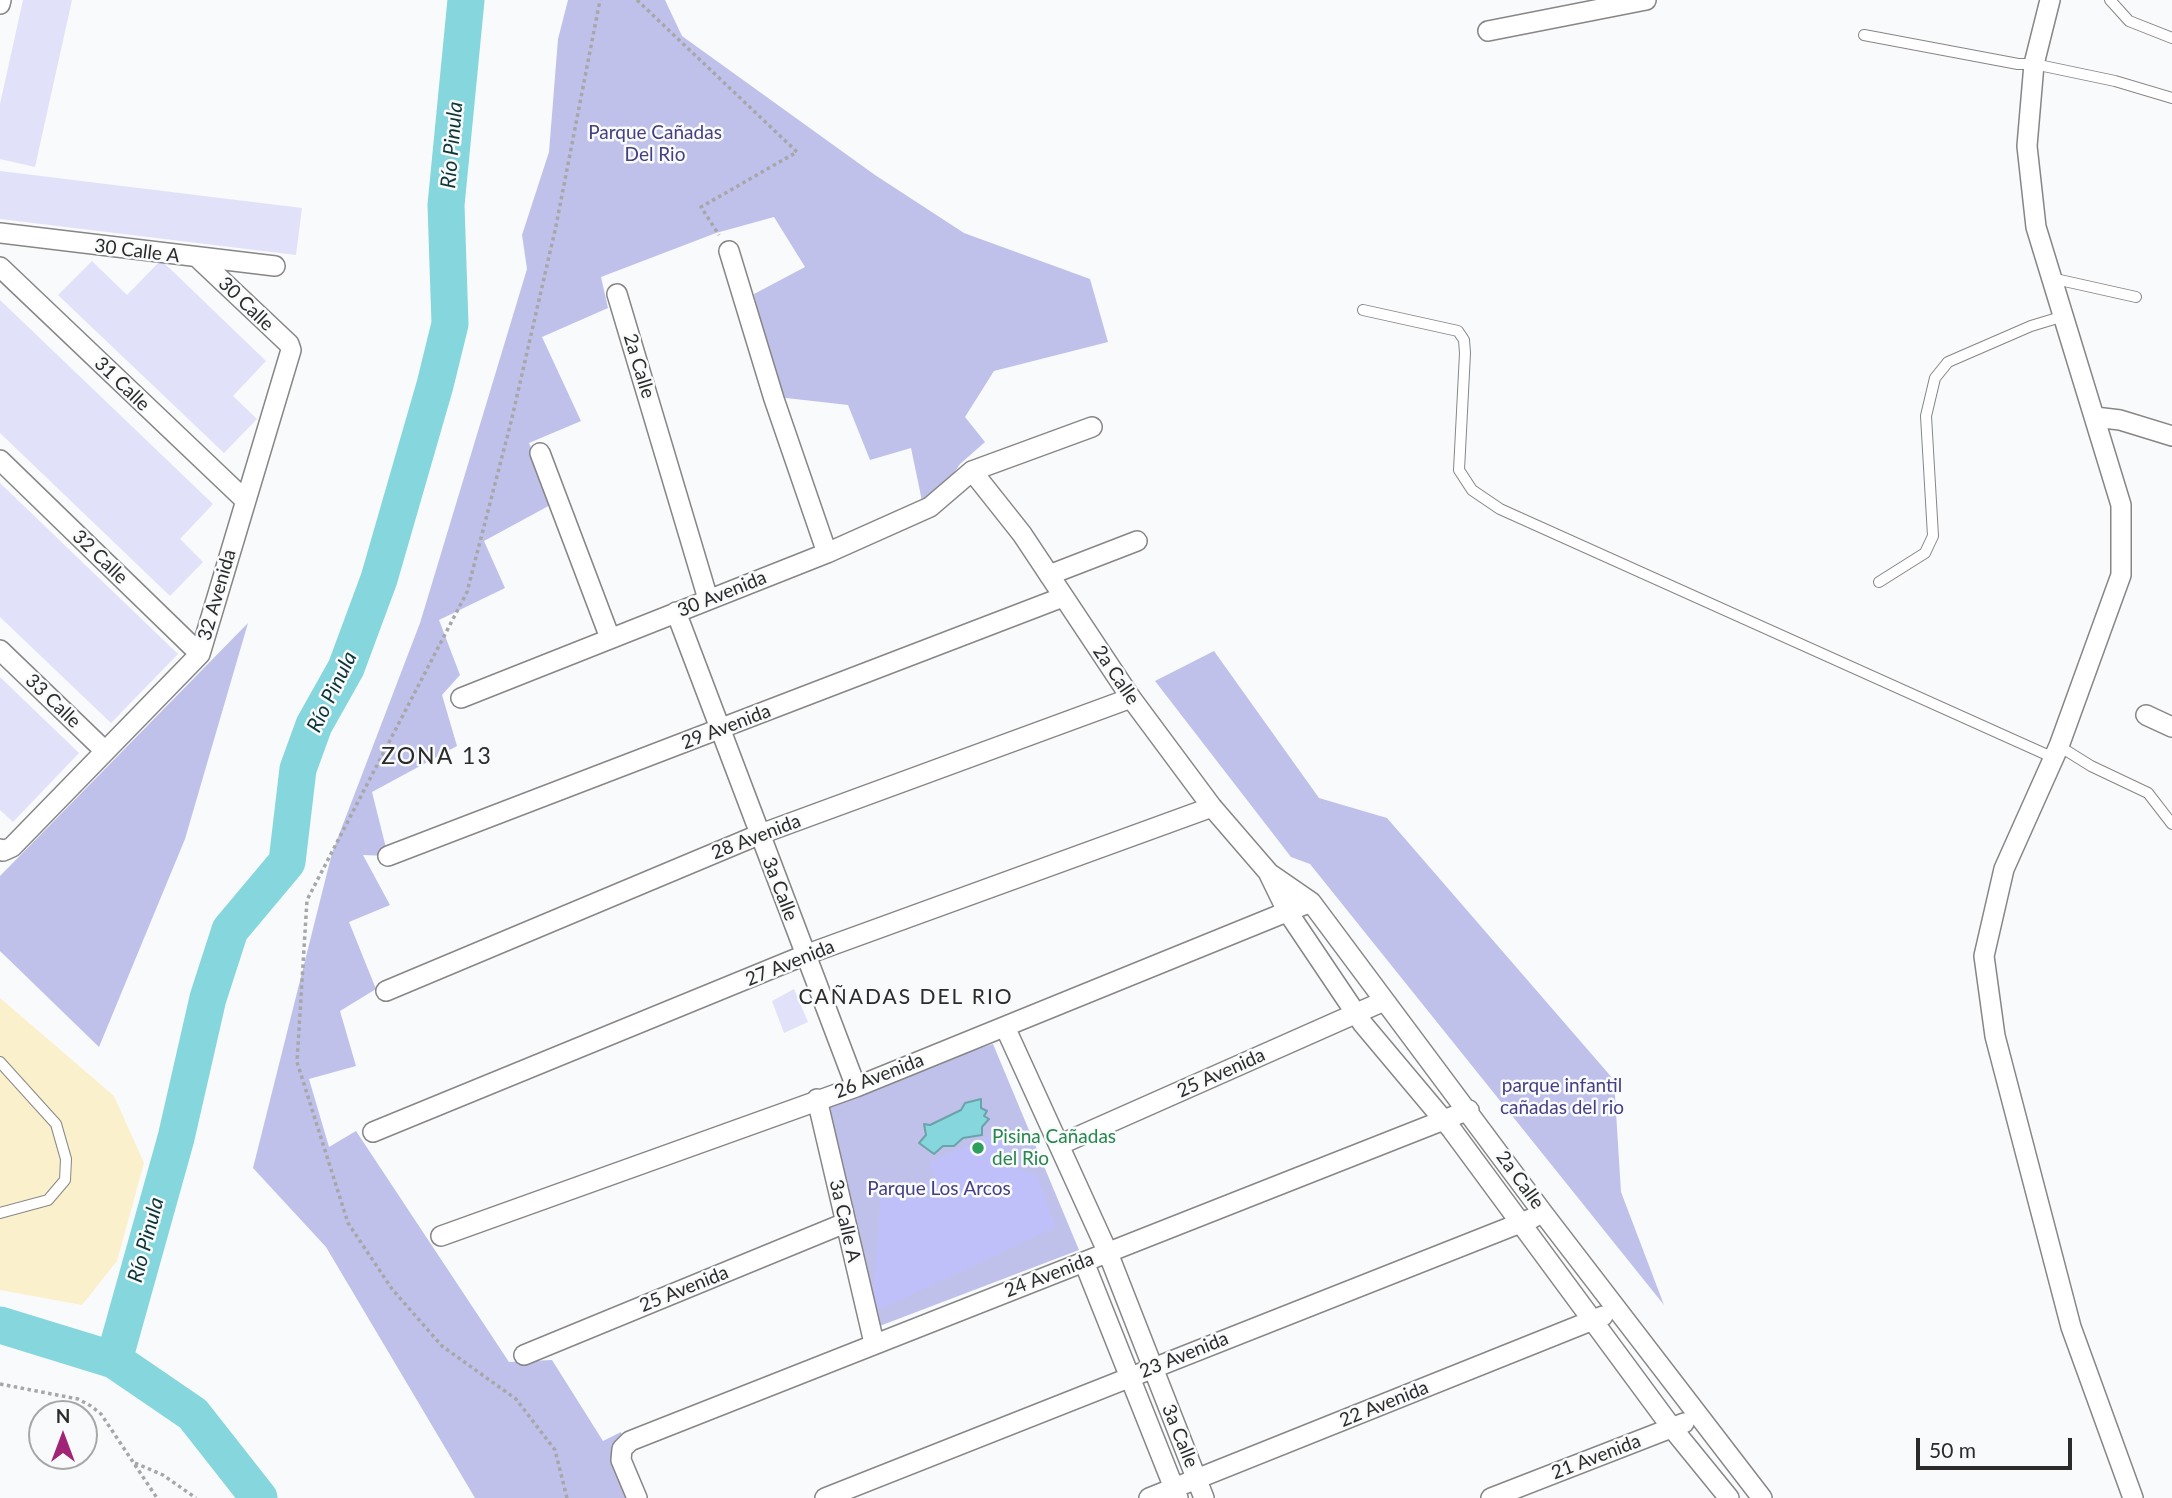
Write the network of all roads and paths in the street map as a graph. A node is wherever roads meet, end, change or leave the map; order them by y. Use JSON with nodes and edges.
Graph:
{"nodes":[{"id":1,"x":600,"y":0,"type":"edge"},
{"id":2,"x":637,"y":0,"type":"edge"},
{"id":3,"x":1646,"y":0,"type":"edge"},
{"id":4,"x":2050,"y":0,"type":"edge"},
{"id":5,"x":2110,"y":0,"type":"edge"},
{"id":6,"x":1488,"y":31,"type":"dead end"},
{"id":7,"x":1864,"y":35,"type":"dead end"},
{"id":8,"x":2172,"y":38,"type":"edge"},
{"id":9,"x":2034,"y":64,"type":"junction"},
{"id":10,"x":2172,"y":98,"type":"edge"},
{"id":11,"x":0,"y":233,"type":"edge"},
{"id":12,"x":729,"y":251,"type":"joint"},
{"id":13,"x":198,"y":259,"type":"junction"},
{"id":14,"x":275,"y":266,"type":"dead end"},
{"id":15,"x":0,"y":267,"type":"edge"},
{"id":16,"x":2050,"y":277,"type":"junction"},
{"id":17,"x":617,"y":294,"type":"dead end"},
{"id":18,"x":2136,"y":298,"type":"dead end"},
{"id":19,"x":1363,"y":310,"type":"dead end"},
{"id":20,"x":2064,"y":316,"type":"junction"},
{"id":21,"x":291,"y":350,"type":"joint"},
{"id":22,"x":2095,"y":417,"type":"junction"},
{"id":23,"x":1092,"y":427,"type":"dead end"},
{"id":24,"x":2172,"y":436,"type":"edge"},
{"id":25,"x":540,"y":453,"type":"dead end"},
{"id":26,"x":0,"y":460,"type":"edge"},
{"id":27,"x":972,"y":471,"type":"junction"},
{"id":28,"x":245,"y":500,"type":"junction"},
{"id":29,"x":1138,"y":541,"type":"dead end"},
{"id":30,"x":827,"y":552,"type":"junction"},
{"id":31,"x":1049,"y":575,"type":"junction"},
{"id":32,"x":1879,"y":582,"type":"dead end"},
{"id":33,"x":1063,"y":597,"type":"junction"},
{"id":34,"x":708,"y":599,"type":"junction"},
{"id":35,"x":676,"y":612,"type":"junction"},
{"id":36,"x":610,"y":638,"type":"junction"},
{"id":37,"x":0,"y":650,"type":"edge"},
{"id":38,"x":200,"y":654,"type":"junction"},
{"id":39,"x":461,"y":698,"type":"dead end"},
{"id":40,"x":1131,"y":698,"type":"junction"},
{"id":41,"x":2146,"y":715,"type":"dead end"},
{"id":42,"x":2172,"y":727,"type":"edge"},
{"id":43,"x":718,"y":730,"type":"junction"},
{"id":44,"x":105,"y":751,"type":"junction"},
{"id":45,"x":2056,"y":752,"type":"junction"},
{"id":46,"x":1212,"y":807,"type":"junction"},
{"id":47,"x":2172,"y":824,"type":"edge"},
{"id":48,"x":758,"y":835,"type":"junction"},
{"id":49,"x":2,"y":850,"type":"edge"},
{"id":50,"x":387,"y":856,"type":"dead end"},
{"id":51,"x":1269,"y":873,"type":"junction"},
{"id":52,"x":1311,"y":902,"type":"junction"},
{"id":53,"x":1287,"y":911,"type":"junction"},
{"id":54,"x":805,"y":955,"type":"junction"},
{"id":55,"x":386,"y":991,"type":"dead end"},
{"id":56,"x":1384,"y":1001,"type":"junction"},
{"id":57,"x":1356,"y":1014,"type":"junction"},
{"id":58,"x":1005,"y":1027,"type":"junction"},
{"id":59,"x":0,"y":1062,"type":"edge"},
{"id":60,"x":856,"y":1087,"type":"junction"},
{"id":61,"x":817,"y":1099,"type":"junction"},
{"id":62,"x":1469,"y":1110,"type":"junction"},
{"id":63,"x":1443,"y":1119,"type":"junction"},
{"id":64,"x":373,"y":1132,"type":"dead end"},
{"id":65,"x":1059,"y":1145,"type":"junction"},
{"id":66,"x":0,"y":1213,"type":"edge"},
{"id":67,"x":1543,"y":1213,"type":"junction"},
{"id":68,"x":845,"y":1223,"type":"junction"},
{"id":69,"x":1522,"y":1223,"type":"junction"},
{"id":70,"x":441,"y":1236,"type":"dead end"},
{"id":71,"x":1108,"y":1253,"type":"junction"},
{"id":72,"x":1084,"y":1262,"type":"junction"},
{"id":73,"x":1618,"y":1310,"type":"junction"},
{"id":74,"x":1593,"y":1321,"type":"junction"},
{"id":75,"x":874,"y":1343,"type":"junction"},
{"id":76,"x":524,"y":1355,"type":"dead end"},
{"id":77,"x":1153,"y":1368,"type":"junction"},
{"id":78,"x":1130,"y":1377,"type":"junction"},
{"id":79,"x":0,"y":1384,"type":"edge"},
{"id":80,"x":1701,"y":1417,"type":"junction"},
{"id":81,"x":1672,"y":1428,"type":"junction"},
{"id":82,"x":133,"y":1462,"type":"junction"},
{"id":83,"x":1197,"y":1479,"type":"junction"},
{"id":84,"x":1176,"y":1493,"type":"edge"},
{"id":85,"x":157,"y":1498,"type":"edge"},
{"id":86,"x":196,"y":1498,"type":"edge"},
{"id":87,"x":567,"y":1498,"type":"edge"},
{"id":88,"x":637,"y":1498,"type":"edge"},
{"id":89,"x":825,"y":1498,"type":"edge"},
{"id":90,"x":1149,"y":1498,"type":"edge"},
{"id":91,"x":1204,"y":1498,"type":"edge"},
{"id":92,"x":1491,"y":1498,"type":"edge"},
{"id":93,"x":1729,"y":1498,"type":"edge"},
{"id":94,"x":1762,"y":1498,"type":"edge"},
{"id":95,"x":2133,"y":1498,"type":"edge"}],
"edges":[{"from":1,"to":87,"type":"path"},
{"from":2,"to":12,"type":"path"},
{"from":3,"to":6,"type":"street"},
{"from":4,"to":9,"type":"street"},
{"from":5,"to":8,"type":"lane"},
{"from":7,"to":9,"type":"lane"},
{"from":9,"to":10,"type":"lane"},
{"from":9,"to":16,"type":"street"},
{"from":11,"to":13,"type":"street","name":"30 Calle A"},
{"from":12,"to":30,"type":"street"},
{"from":13,"to":14,"type":"street","name":"30 Calle A"},
{"from":13,"to":21,"type":"street","name":"30 Calle"},
{"from":15,"to":28,"type":"street","name":"31 Calle"},
{"from":16,"to":18,"type":"lane"},
{"from":16,"to":20,"type":"street"},
{"from":17,"to":34,"type":"street","name":"2a Calle"},
{"from":19,"to":45,"type":"lane"},
{"from":20,"to":22,"type":"street"},
{"from":20,"to":32,"type":"lane"},
{"from":21,"to":28,"type":"street","name":"32 Avenida"},
{"from":22,"to":24,"type":"street"},
{"from":22,"to":45,"type":"street"},
{"from":23,"to":27,"type":"street"},
{"from":25,"to":36,"type":"street"},
{"from":26,"to":38,"type":"street","name":"32 Calle"},
{"from":27,"to":30,"type":"street","name":"30 Avenida"},
{"from":27,"to":31,"type":"street","name":"2a Calle"},
{"from":28,"to":38,"type":"street","name":"32 Avenida"},
{"from":29,"to":31,"type":"street"},
{"from":30,"to":34,"type":"street","name":"30 Avenida"},
{"from":31,"to":33,"type":"street","name":"2a Calle"},
{"from":33,"to":40,"type":"street","name":"2a Calle"},
{"from":33,"to":43,"type":"street","name":"29 Avenida"},
{"from":34,"to":35,"type":"street","name":"30 Avenida"},
{"from":35,"to":36,"type":"street","name":"30 Avenida"},
{"from":35,"to":43,"type":"street","name":"3a Calle"},
{"from":36,"to":39,"type":"street","name":"30 Avenida"},
{"from":37,"to":44,"type":"street","name":"33 Calle"},
{"from":38,"to":44,"type":"street","name":"32 Avenida"},
{"from":40,"to":46,"type":"street","name":"2a Calle"},
{"from":40,"to":48,"type":"street","name":"28 Avenida"},
{"from":41,"to":42,"type":"street"},
{"from":43,"to":48,"type":"street","name":"3a Calle"},
{"from":43,"to":50,"type":"street","name":"29 Avenida"},
{"from":44,"to":49,"type":"street","name":"32 Avenida"},
{"from":45,"to":47,"type":"lane"},
{"from":45,"to":95,"type":"street"},
{"from":46,"to":51,"type":"street","name":"2a Calle"},
{"from":46,"to":54,"type":"street","name":"27 Avenida"},
{"from":48,"to":54,"type":"street","name":"3a Calle"},
{"from":48,"to":55,"type":"street","name":"28 Avenida"},
{"from":51,"to":52,"type":"street","name":"2a Calle"},
{"from":51,"to":53,"type":"street","name":"2a Calle"},
{"from":52,"to":53,"type":"street","name":"26 Avenida"},
{"from":52,"to":56,"type":"street","name":"2a Calle"},
{"from":53,"to":57,"type":"street","name":"2a Calle"},
{"from":53,"to":58,"type":"street","name":"26 Avenida"},
{"from":54,"to":60,"type":"street","name":"3a Calle"},
{"from":54,"to":64,"type":"street","name":"27 Avenida"},
{"from":56,"to":57,"type":"street","name":"25 Avenida"},
{"from":56,"to":62,"type":"street","name":"2a Calle"},
{"from":57,"to":63,"type":"street","name":"2a Calle"},
{"from":57,"to":65,"type":"street","name":"25 Avenida"},
{"from":58,"to":60,"type":"street","name":"26 Avenida"},
{"from":58,"to":65,"type":"street","name":"3a Calle"},
{"from":59,"to":66,"type":"lane"},
{"from":60,"to":61,"type":"street","name":"26 Avenida"},
{"from":61,"to":68,"type":"street","name":"3a Calle A"},
{"from":61,"to":70,"type":"street","name":"26 Avenida"},
{"from":62,"to":63,"type":"street","name":"24 Avenida"},
{"from":62,"to":67,"type":"street","name":"2a Calle"},
{"from":63,"to":69,"type":"street","name":"2a Calle"},
{"from":63,"to":71,"type":"street","name":"24 Avenida"},
{"from":65,"to":71,"type":"street","name":"3a Calle"},
{"from":67,"to":69,"type":"street","name":"23 Avenida"},
{"from":67,"to":73,"type":"street","name":"2a Calle"},
{"from":68,"to":75,"type":"street","name":"3a Calle A"},
{"from":68,"to":76,"type":"street","name":"25 Avenida"},
{"from":69,"to":74,"type":"street","name":"2a Calle"},
{"from":69,"to":77,"type":"street","name":"23 Avenida"},
{"from":71,"to":72,"type":"street","name":"24 Avenida"},
{"from":71,"to":77,"type":"street","name":"3a Calle"},
{"from":72,"to":75,"type":"street","name":"24 Avenida"},
{"from":72,"to":78,"type":"street","name":"3a Calle"},
{"from":73,"to":74,"type":"street","name":"22 Avenida"},
{"from":73,"to":80,"type":"street","name":"2a Calle"},
{"from":74,"to":81,"type":"street","name":"2a Calle"},
{"from":74,"to":83,"type":"street","name":"22 Avenida"},
{"from":75,"to":88,"type":"street","name":"24 Avenida"},
{"from":77,"to":78,"type":"street","name":"23 Avenida"},
{"from":77,"to":83,"type":"street","name":"3a Calle"},
{"from":78,"to":84,"type":"street","name":"3a Calle"},
{"from":78,"to":89,"type":"street","name":"23 Avenida"},
{"from":79,"to":82,"type":"path"},
{"from":80,"to":81,"type":"street","name":"21 Avenida"},
{"from":80,"to":94,"type":"street","name":"2a Calle"},
{"from":81,"to":92,"type":"street","name":"21 Avenida"},
{"from":81,"to":93,"type":"street","name":"2a Calle"},
{"from":82,"to":85,"type":"path"},
{"from":82,"to":86,"type":"path"},
{"from":83,"to":84,"type":"street","name":"22 Avenida"},
{"from":83,"to":91,"type":"street","name":"3a Calle"},
{"from":84,"to":90,"type":"street","name":"22 Avenida"}]}
